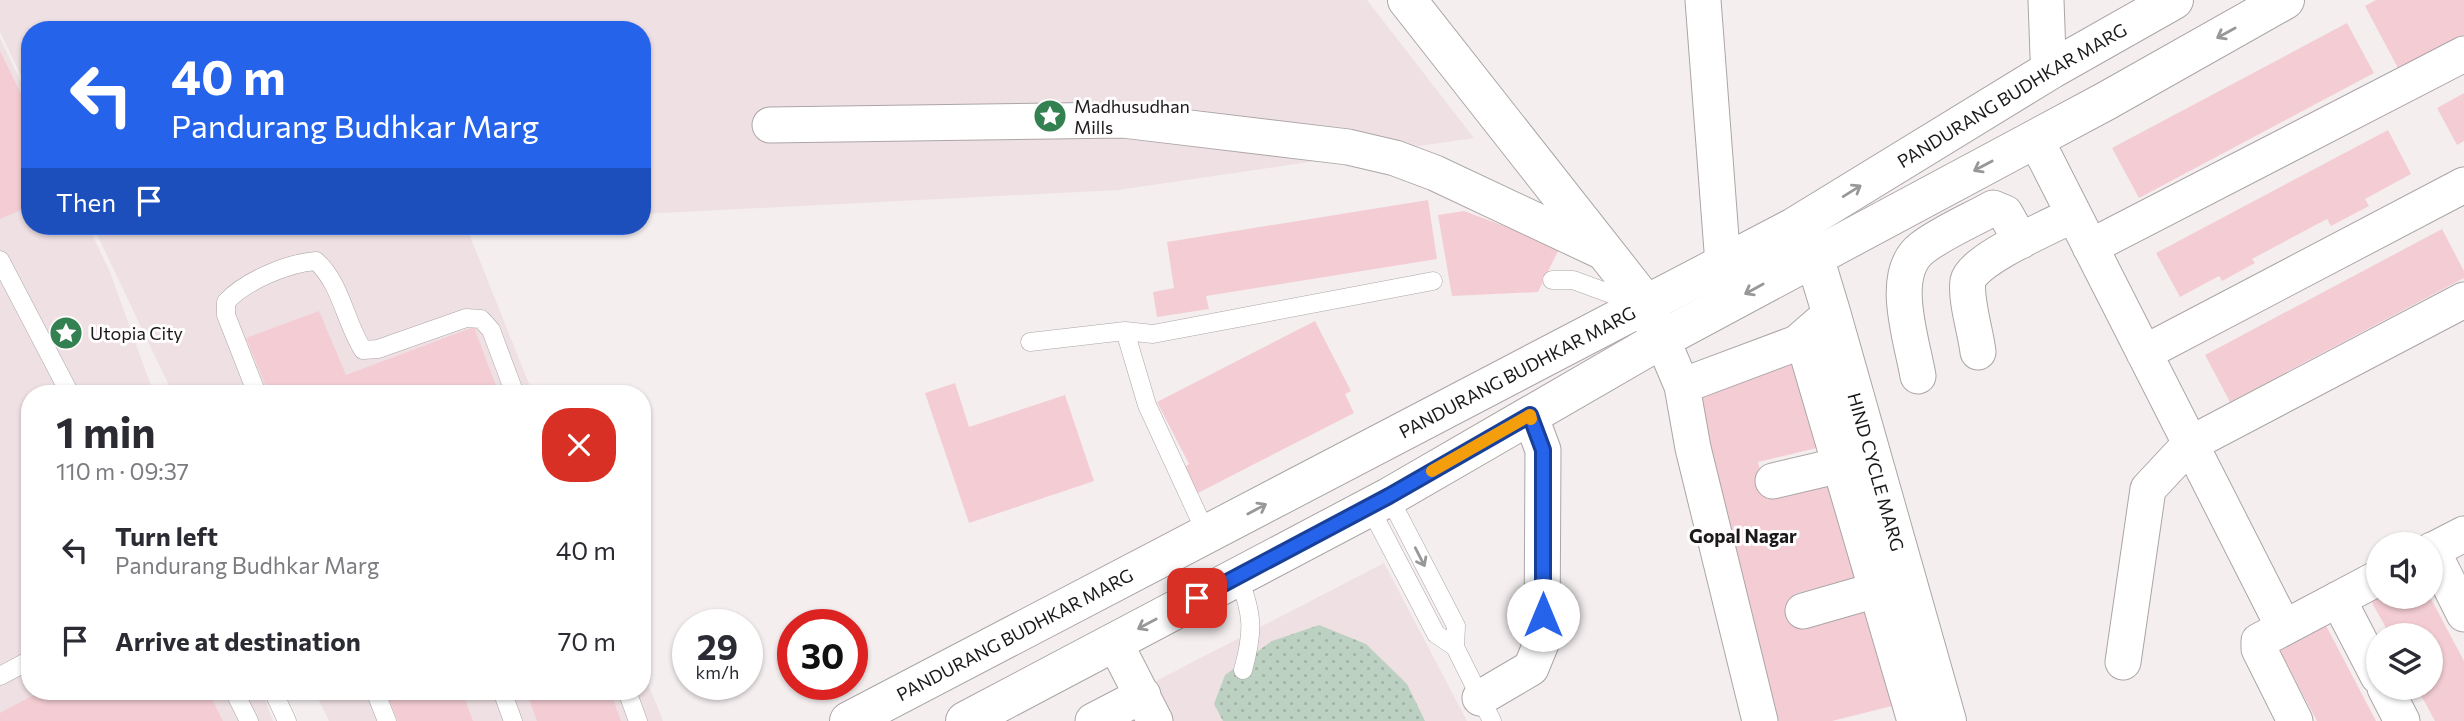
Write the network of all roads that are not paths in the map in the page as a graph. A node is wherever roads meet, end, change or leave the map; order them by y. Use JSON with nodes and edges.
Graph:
{"nodes":[{"id":1,"x":1407,"y":0,"type":"edge"},
{"id":2,"x":1703,"y":0,"type":"edge"},
{"id":3,"x":2046,"y":0,"type":"edge"},
{"id":4,"x":2174,"y":0,"type":"edge"},
{"id":5,"x":2285,"y":0,"type":"edge"},
{"id":6,"x":2464,"y":54,"type":"edge"},
{"id":7,"x":2052,"y":69,"type":"junction"},
{"id":8,"x":770,"y":125,"type":"dead end"},
{"id":9,"x":2035,"y":138,"type":"junction"},
{"id":10,"x":2464,"y":185,"type":"edge"},
{"id":11,"x":2073,"y":215,"type":"junction"},
{"id":12,"x":2021,"y":241,"type":"junction"},
{"id":13,"x":1804,"y":242,"type":"junction"},
{"id":14,"x":2090,"y":247,"type":"junction"},
{"id":15,"x":1605,"y":253,"type":"junction"},
{"id":16,"x":0,"y":260,"type":"edge"},
{"id":17,"x":1723,"y":264,"type":"junction"},
{"id":18,"x":1552,"y":280,"type":"dead end"},
{"id":19,"x":1433,"y":281,"type":"dead end"},
{"id":20,"x":2464,"y":300,"type":"edge"},
{"id":21,"x":1831,"y":312,"type":"junction"},
{"id":22,"x":1654,"y":323,"type":"junction"},
{"id":23,"x":1125,"y":331,"type":"junction"},
{"id":24,"x":1803,"y":339,"type":"junction"},
{"id":25,"x":1030,"y":342,"type":"dead end"},
{"id":26,"x":1978,"y":352,"type":"dead end"},
{"id":27,"x":2144,"y":353,"type":"junction"},
{"id":28,"x":1918,"y":376,"type":"dead end"},
{"id":29,"x":65,"y":385,"type":"edge"},
{"id":30,"x":253,"y":385,"type":"edge"},
{"id":31,"x":512,"y":385,"type":"edge"},
{"id":32,"x":1682,"y":386,"type":"junction"},
{"id":33,"x":1530,"y":415,"type":"junction"},
{"id":34,"x":2190,"y":444,"type":"junction"},
{"id":35,"x":1856,"y":461,"type":"junction"},
{"id":36,"x":1773,"y":481,"type":"dead end"},
{"id":37,"x":1379,"y":501,"type":"junction"},
{"id":38,"x":2464,"y":534,"type":"edge"},
{"id":39,"x":1207,"y":535,"type":"junction"},
{"id":40,"x":2443,"y":544,"type":"edge"},
{"id":41,"x":2443,"y":572,"type":"edge"},
{"id":42,"x":1238,"y":576,"type":"junction"},
{"id":43,"x":2366,"y":584,"type":"edge"},
{"id":44,"x":1892,"y":585,"type":"junction"},
{"id":45,"x":2337,"y":598,"type":"junction"},
{"id":46,"x":1803,"y":611,"type":"dead end"},
{"id":47,"x":2464,"y":614,"type":"edge"},
{"id":48,"x":2283,"y":626,"type":"junction"},
{"id":49,"x":1114,"y":641,"type":"junction"},
{"id":50,"x":2366,"y":653,"type":"edge"},
{"id":51,"x":2123,"y":662,"type":"dead end"},
{"id":52,"x":21,"y":665,"type":"edge"},
{"id":53,"x":1243,"y":670,"type":"dead end"},
{"id":54,"x":0,"y":676,"type":"edge"},
{"id":55,"x":238,"y":700,"type":"edge"},
{"id":56,"x":277,"y":700,"type":"edge"},
{"id":57,"x":379,"y":700,"type":"edge"},
{"id":58,"x":505,"y":700,"type":"edge"},
{"id":59,"x":630,"y":700,"type":"edge"},
{"id":60,"x":2391,"y":700,"type":"edge"},
{"id":61,"x":1149,"y":708,"type":"edge"},
{"id":62,"x":1486,"y":710,"type":"edge"},
{"id":63,"x":1927,"y":719,"type":"edge"},
{"id":64,"x":249,"y":721,"type":"edge"},
{"id":65,"x":287,"y":721,"type":"edge"},
{"id":66,"x":387,"y":721,"type":"edge"},
{"id":67,"x":513,"y":721,"type":"edge"},
{"id":68,"x":638,"y":721,"type":"edge"},
{"id":69,"x":849,"y":721,"type":"edge"},
{"id":70,"x":965,"y":721,"type":"edge"},
{"id":71,"x":1093,"y":721,"type":"edge"},
{"id":72,"x":1760,"y":721,"type":"edge"},
{"id":73,"x":2295,"y":721,"type":"edge"},
{"id":74,"x":2402,"y":721,"type":"edge"}],
"edges":[{"from":1,"to":15,"type":"main road"},
{"from":2,"to":17,"type":"street"},
{"from":3,"to":7,"type":"street"},
{"from":4,"to":7,"type":"main road","name":"PANDURANG BUDHKAR MARG"},
{"from":5,"to":9,"type":"main road","name":"PANDURANG BUDHKAR MARG","one_way":true},
{"from":6,"to":14,"type":"street"},
{"from":13,"to":7,"type":"main road","name":"PANDURANG BUDHKAR MARG","one_way":true},
{"from":8,"to":15,"type":"street"},
{"from":9,"to":11,"type":"street"},
{"from":9,"to":13,"type":"main road","name":"PANDURANG BUDHKAR MARG","one_way":true},
{"from":10,"to":27,"type":"street"},
{"from":11,"to":12,"type":"street"},
{"from":11,"to":14,"type":"street"},
{"from":12,"to":26,"type":"street"},
{"from":12,"to":28,"type":"street"},
{"from":13,"to":17,"type":"main road","name":"PANDURANG BUDHKAR MARG"},
{"from":13,"to":21,"type":"main road","name":"HIND CYCLE MARG"},
{"from":13,"to":22,"type":"main road","name":"PANDURANG BUDHKAR MARG","one_way":true},
{"from":14,"to":27,"type":"street"},
{"from":15,"to":22,"type":"main road"},
{"from":16,"to":29,"type":"lane"},
{"from":17,"to":22,"type":"main road","name":"PANDURANG BUDHKAR MARG"},
{"from":18,"to":22,"type":"lane"},
{"from":19,"to":23,"type":"lane"},
{"from":20,"to":34,"type":"street"},
{"from":21,"to":24,"type":"street"},
{"from":21,"to":35,"type":"main road","name":"HIND CYCLE MARG"},
{"from":22,"to":32,"type":"street"},
{"from":22,"to":33,"type":"main road","name":"PANDURANG BUDHKAR MARG"},
{"from":39,"to":22,"type":"main road","name":"PANDURANG BUDHKAR MARG","one_way":true},
{"from":23,"to":25,"type":"lane"},
{"from":23,"to":39,"type":"lane"},
{"from":24,"to":32,"type":"street"},
{"from":24,"to":35,"type":"street"},
{"from":27,"to":34,"type":"street"},
{"from":30,"to":31,"type":"lane"},
{"from":32,"to":72,"type":"street"},
{"from":33,"to":37,"type":"main road","name":"PANDURANG BUDHKAR MARG"},
{"from":33,"to":62,"type":"street"},
{"from":34,"to":48,"type":"street"},
{"from":34,"to":51,"type":"street"},
{"from":35,"to":36,"type":"street"},
{"from":35,"to":44,"type":"main road","name":"HIND CYCLE MARG"},
{"from":37,"to":42,"type":"main road","name":"PANDURANG BUDHKAR MARG"},
{"from":37,"to":62,"type":"lane"},
{"from":38,"to":40,"type":"street"},
{"from":39,"to":69,"type":"main road","name":"PANDURANG BUDHKAR MARG"},
{"from":41,"to":47,"type":"street"},
{"from":42,"to":49,"type":"main road","name":"PANDURANG BUDHKAR MARG","one_way":true},
{"from":42,"to":53,"type":"lane"},
{"from":43,"to":45,"type":"street"},
{"from":44,"to":46,"type":"street"},
{"from":44,"to":63,"type":"main road","name":"HIND CYCLE MARG"},
{"from":45,"to":48,"type":"street"},
{"from":45,"to":50,"type":"street"},
{"from":48,"to":73,"type":"street"},
{"from":49,"to":61,"type":"street"},
{"from":49,"to":70,"type":"main road","name":"PANDURANG BUDHKAR MARG"},
{"from":52,"to":54,"type":"lane"},
{"from":55,"to":64,"type":"lane"},
{"from":56,"to":65,"type":"lane"},
{"from":57,"to":66,"type":"lane"},
{"from":58,"to":67,"type":"lane"},
{"from":59,"to":68,"type":"lane"},
{"from":60,"to":74,"type":"street"},
{"from":61,"to":71,"type":"street"}]}
